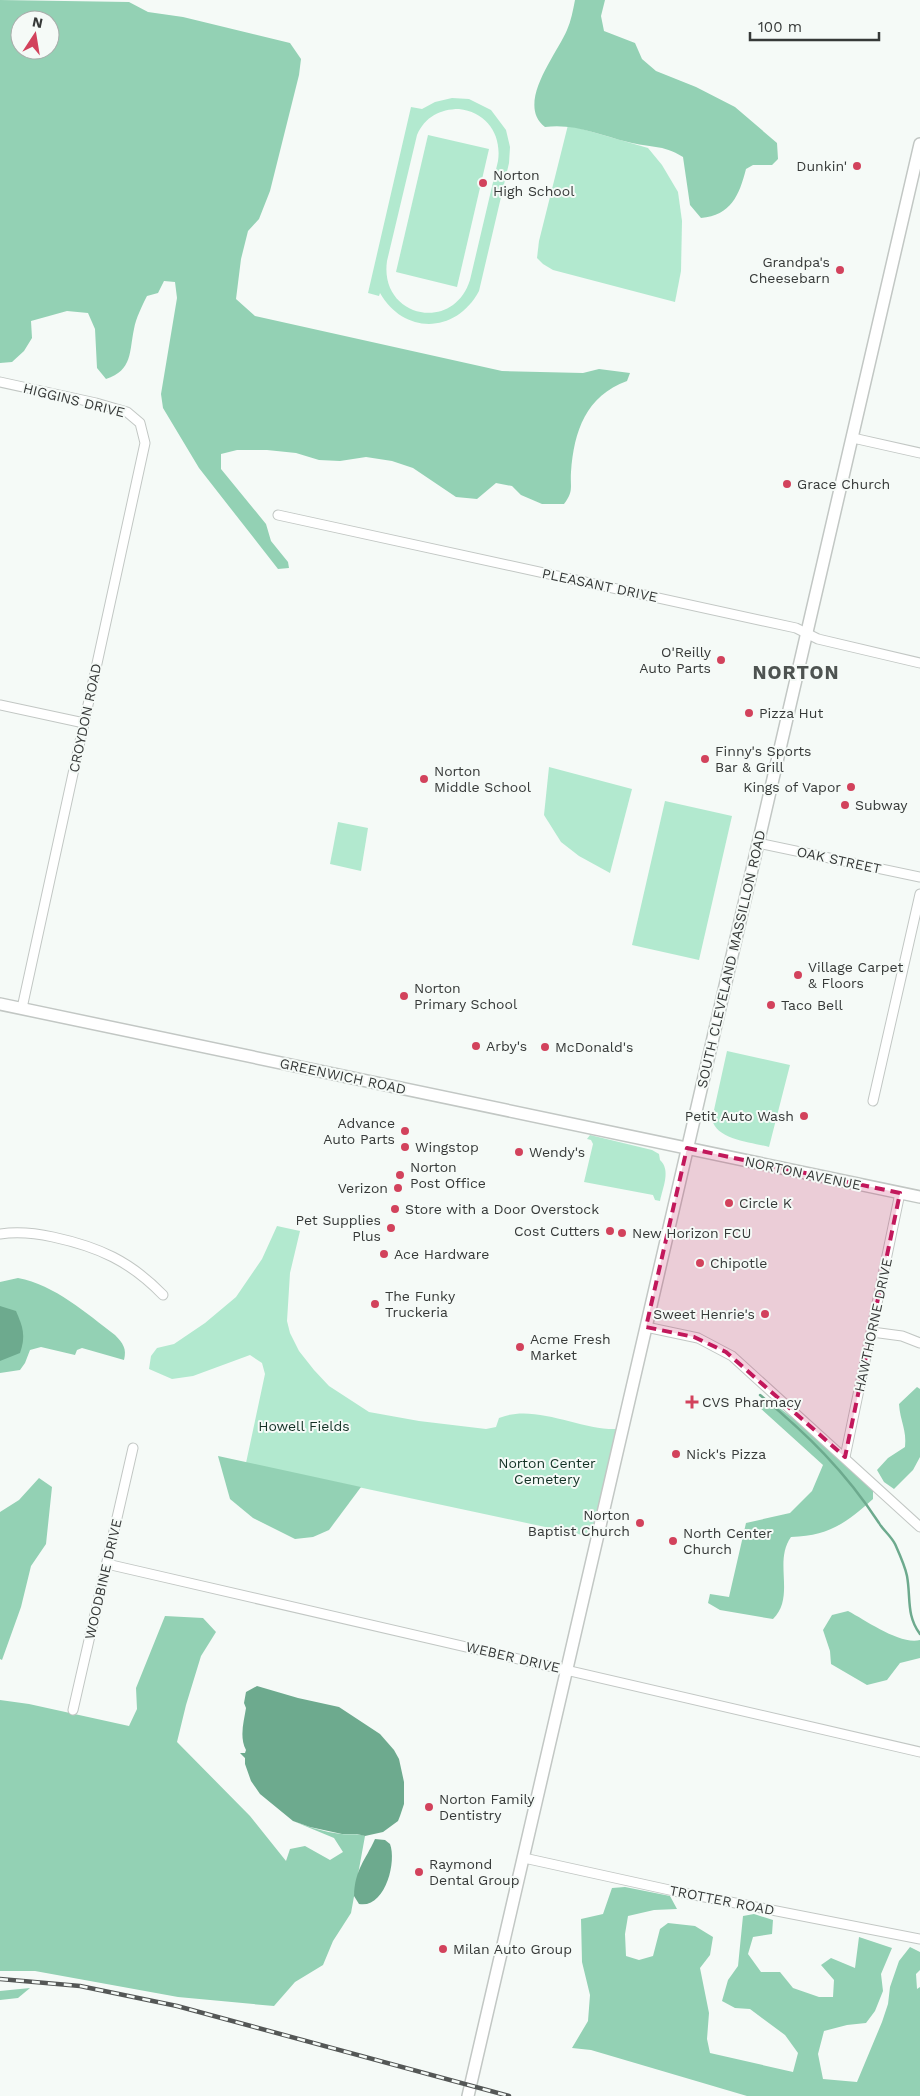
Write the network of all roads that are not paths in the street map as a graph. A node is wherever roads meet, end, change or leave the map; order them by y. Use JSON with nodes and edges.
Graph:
{"nodes":[{"id":1,"x":920,"y":144,"type":"edge"},
{"id":2,"x":0,"y":382,"type":"edge"},
{"id":3,"x":142,"y":427,"type":"joint"},
{"id":4,"x":853,"y":438,"type":"junction"},
{"id":5,"x":920,"y":453,"type":"edge"},
{"id":6,"x":278,"y":515,"type":"dead end"},
{"id":7,"x":807,"y":634,"type":"junction"},
{"id":8,"x":920,"y":663,"type":"edge"},
{"id":9,"x":0,"y":705,"type":"edge"},
{"id":10,"x":84,"y":723,"type":"junction"},
{"id":11,"x":758,"y":843,"type":"junction"},
{"id":12,"x":920,"y":877,"type":"edge"},
{"id":13,"x":920,"y":894,"type":"edge"},
{"id":14,"x":0,"y":1004,"type":"edge"},
{"id":15,"x":22,"y":1008,"type":"junction"},
{"id":16,"x":873,"y":1101,"type":"dead end"},
{"id":17,"x":687,"y":1148,"type":"junction"},
{"id":18,"x":900,"y":1193,"type":"junction"},
{"id":19,"x":920,"y":1197,"type":"edge"},
{"id":20,"x":0,"y":1234,"type":"edge"},
{"id":21,"x":163,"y":1296,"type":"dead end"},
{"id":22,"x":646,"y":1327,"type":"junction"},
{"id":23,"x":872,"y":1332,"type":"junction"},
{"id":24,"x":920,"y":1342,"type":"edge"},
{"id":25,"x":132,"y":1448,"type":"dead end"},
{"id":26,"x":845,"y":1457,"type":"junction"},
{"id":27,"x":920,"y":1527,"type":"edge"},
{"id":28,"x":106,"y":1564,"type":"junction"},
{"id":29,"x":568,"y":1670,"type":"junction"},
{"id":30,"x":73,"y":1710,"type":"dead end"},
{"id":31,"x":920,"y":1752,"type":"edge"},
{"id":32,"x":524,"y":1858,"type":"junction"},
{"id":33,"x":920,"y":1939,"type":"edge"},
{"id":34,"x":468,"y":2096,"type":"edge"}],
"edges":[{"from":1,"to":4,"type":"main road","name":"SOUTH CLEVELAND MASSILLON ROAD"},
{"from":2,"to":3,"type":"street","name":"HIGGINS DRIVE"},
{"from":3,"to":10,"type":"street","name":"CROYDON ROAD"},
{"from":4,"to":5,"type":"street"},
{"from":4,"to":7,"type":"main road","name":"SOUTH CLEVELAND MASSILLON ROAD"},
{"from":6,"to":7,"type":"street","name":"PLEASANT DRIVE"},
{"from":7,"to":8,"type":"street","name":"PLEASANT DRIVE"},
{"from":7,"to":11,"type":"main road","name":"SOUTH CLEVELAND MASSILLON ROAD"},
{"from":9,"to":10,"type":"street"},
{"from":10,"to":15,"type":"street","name":"CROYDON ROAD"},
{"from":11,"to":12,"type":"street","name":"OAK STREET"},
{"from":11,"to":17,"type":"main road","name":"SOUTH CLEVELAND MASSILLON ROAD"},
{"from":13,"to":16,"type":"street"},
{"from":14,"to":15,"type":"main road","name":"GREENWICH ROAD"},
{"from":15,"to":17,"type":"main road","name":"GREENWICH ROAD"},
{"from":17,"to":18,"type":"main road","name":"NORTON AVENUE"},
{"from":17,"to":22,"type":"main road","name":"SOUTH CLEVELAND MASSILLON ROAD"},
{"from":18,"to":19,"type":"main road","name":"NORTON AVENUE"},
{"from":18,"to":23,"type":"street","name":"HAWTHORNE DRIVE"},
{"from":20,"to":21,"type":"street"},
{"from":22,"to":26,"type":"street"},
{"from":22,"to":29,"type":"main road","name":"SOUTH CLEVELAND MASSILLON ROAD"},
{"from":23,"to":24,"type":"street"},
{"from":23,"to":26,"type":"street","name":"HAWTHORNE DRIVE"},
{"from":25,"to":28,"type":"street","name":"WOODBINE DRIVE"},
{"from":26,"to":27,"type":"street"},
{"from":28,"to":29,"type":"street","name":"WEBER DRIVE"},
{"from":28,"to":30,"type":"street","name":"WOODBINE DRIVE"},
{"from":29,"to":31,"type":"street","name":"WEBER DRIVE"},
{"from":29,"to":32,"type":"main road","name":"SOUTH CLEVELAND MASSILLON ROAD"},
{"from":32,"to":33,"type":"street","name":"TROTTER ROAD"},
{"from":32,"to":34,"type":"main road","name":"SOUTH CLEVELAND MASSILLON ROAD"}]}
